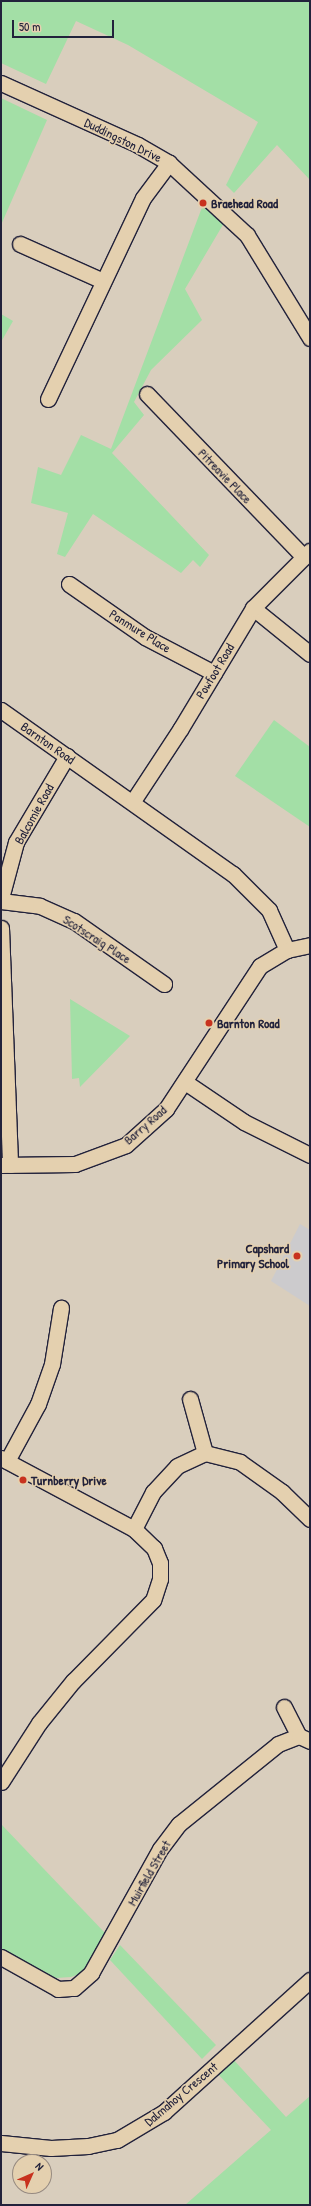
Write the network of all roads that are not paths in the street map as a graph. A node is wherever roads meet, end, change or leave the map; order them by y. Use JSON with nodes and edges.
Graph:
{"nodes":[{"id":1,"x":1,"y":83,"type":"edge"},
{"id":2,"x":169,"y":163,"type":"junction"},
{"id":3,"x":20,"y":244,"type":"dead end"},
{"id":4,"x":103,"y":281,"type":"junction"},
{"id":5,"x":310,"y":338,"type":"edge"},
{"id":6,"x":147,"y":394,"type":"dead end"},
{"id":7,"x":48,"y":399,"type":"dead end"},
{"id":8,"x":307,"y":554,"type":"edge"},
{"id":9,"x":69,"y":584,"type":"dead end"},
{"id":10,"x":253,"y":608,"type":"junction"},
{"id":11,"x":310,"y":654,"type":"edge"},
{"id":12,"x":214,"y":673,"type":"junction"},
{"id":13,"x":1,"y":710,"type":"edge"},
{"id":14,"x":67,"y":756,"type":"junction"},
{"id":15,"x":133,"y":801,"type":"junction"},
{"id":16,"x":1,"y":900,"type":"edge"},
{"id":17,"x":1,"y":928,"type":"edge"},
{"id":18,"x":310,"y":945,"type":"edge"},
{"id":19,"x":287,"y":950,"type":"junction"},
{"id":20,"x":164,"y":984,"type":"dead end"},
{"id":21,"x":2,"y":1033,"type":"edge"},
{"id":22,"x":185,"y":1082,"type":"junction"},
{"id":23,"x":310,"y":1155,"type":"edge"},
{"id":24,"x":5,"y":1165,"type":"edge"},
{"id":25,"x":61,"y":1308,"type":"dead end"},
{"id":26,"x":190,"y":1399,"type":"dead end"},
{"id":27,"x":205,"y":1453,"type":"junction"},
{"id":28,"x":4,"y":1460,"type":"edge"},
{"id":29,"x":310,"y":1519,"type":"edge"},
{"id":30,"x":134,"y":1529,"type":"junction"},
{"id":31,"x":284,"y":1707,"type":"dead end"},
{"id":32,"x":305,"y":1739,"type":"edge"},
{"id":33,"x":1,"y":1782,"type":"edge"},
{"id":34,"x":1,"y":1957,"type":"edge"},
{"id":35,"x":310,"y":1980,"type":"edge"},
{"id":36,"x":1,"y":2142,"type":"edge"}],
"edges":[{"from":1,"to":2,"type":"street","name":"Duddingston Drive"},
{"from":2,"to":4,"type":"street"},
{"from":2,"to":5,"type":"street","name":"Duddingston Drive"},
{"from":3,"to":4,"type":"street"},
{"from":4,"to":7,"type":"street"},
{"from":6,"to":8,"type":"street","name":"Pitreavie Place"},
{"from":8,"to":10,"type":"street","name":"Powfoot Road"},
{"from":9,"to":12,"type":"street","name":"Panmure Place"},
{"from":10,"to":11,"type":"street"},
{"from":10,"to":12,"type":"street","name":"Powfoot Road"},
{"from":12,"to":15,"type":"street","name":"Powfoot Road"},
{"from":13,"to":14,"type":"street","name":"Barnton Road"},
{"from":14,"to":15,"type":"street","name":"Barnton Road"},
{"from":14,"to":16,"type":"street","name":"Balcomie Road"},
{"from":15,"to":19,"type":"street","name":"Barnton Road"},
{"from":16,"to":20,"type":"street","name":"Scotscraig Place"},
{"from":17,"to":21,"type":"street"},
{"from":18,"to":19,"type":"street","name":"Barry Road"},
{"from":19,"to":22,"type":"street","name":"Barry Road"},
{"from":21,"to":24,"type":"street"},
{"from":22,"to":23,"type":"street"},
{"from":22,"to":24,"type":"street","name":"Barry Road"},
{"from":25,"to":28,"type":"street"},
{"from":26,"to":27,"type":"street"},
{"from":27,"to":29,"type":"street"},
{"from":27,"to":30,"type":"street"},
{"from":28,"to":30,"type":"street"},
{"from":30,"to":33,"type":"street"},
{"from":31,"to":32,"type":"street"},
{"from":32,"to":34,"type":"street","name":"Muirfield Street"},
{"from":35,"to":36,"type":"street","name":"Dalmahoy Crescent"}]}
